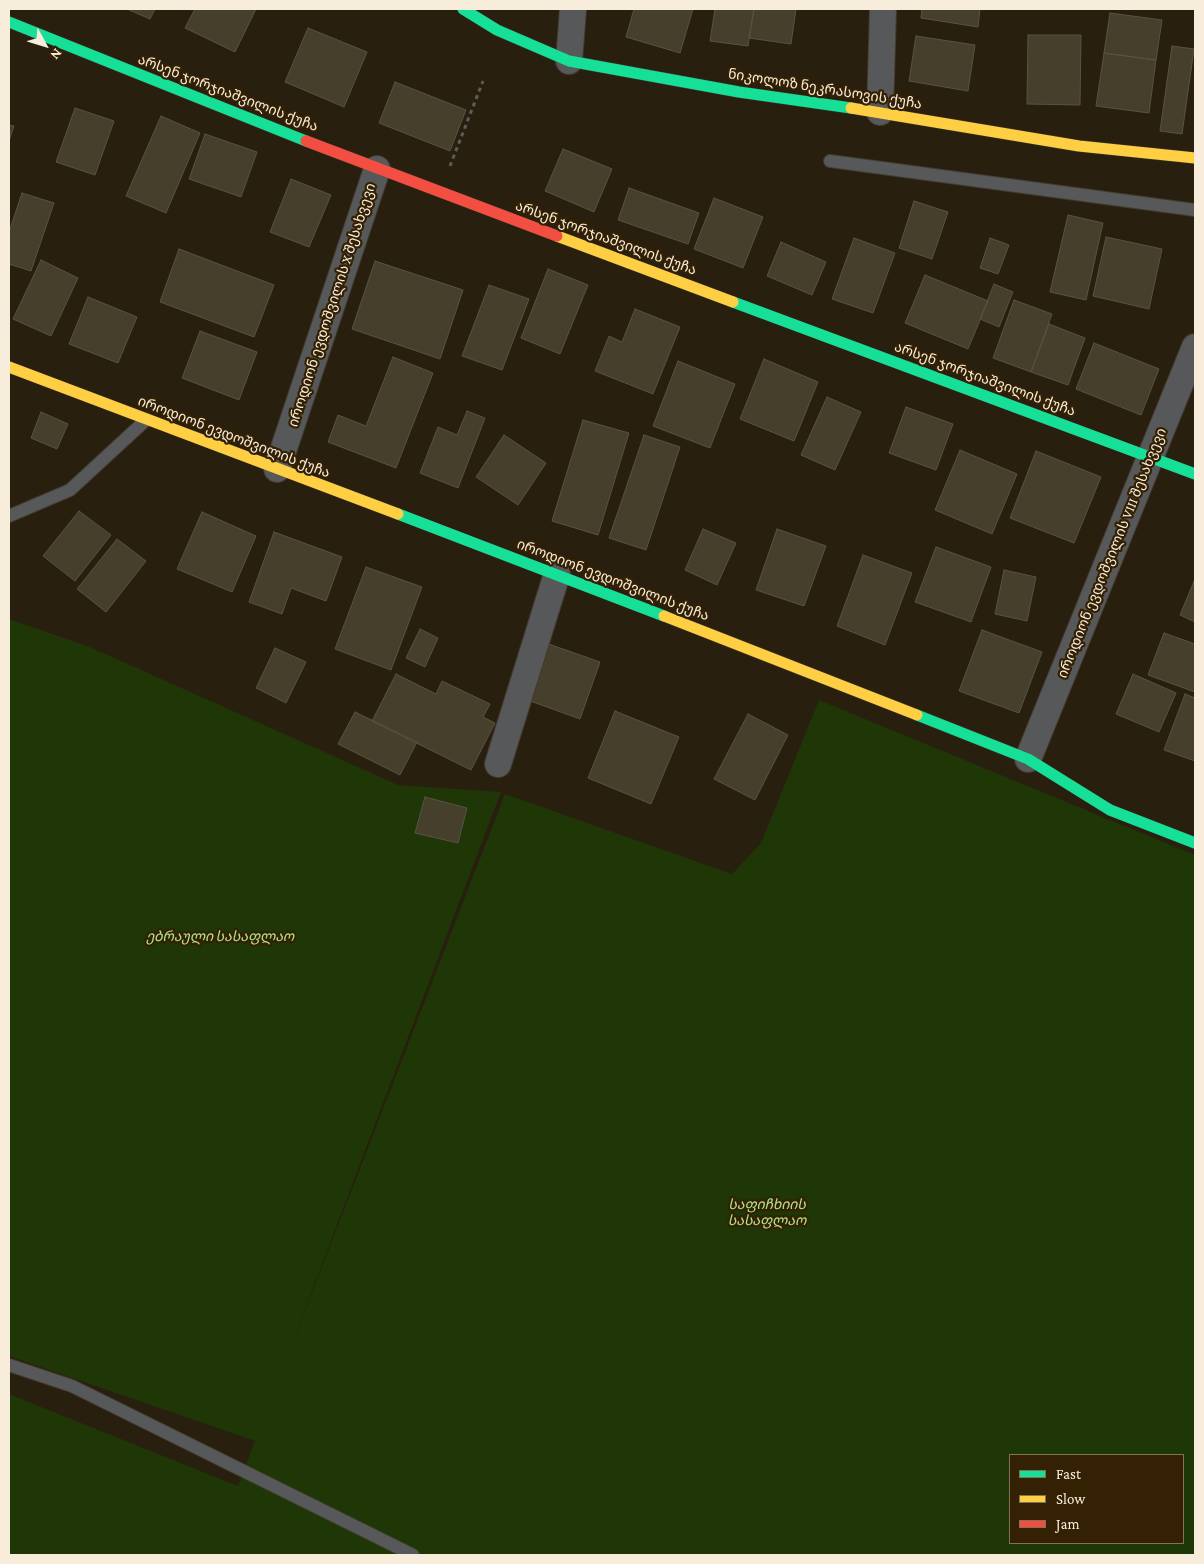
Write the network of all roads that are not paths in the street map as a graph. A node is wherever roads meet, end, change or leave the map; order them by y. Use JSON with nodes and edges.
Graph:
{"nodes":[{"id":1,"x":463,"y":9,"type":"edge"},
{"id":2,"x":573,"y":9,"type":"edge"},
{"id":3,"x":883,"y":9,"type":"edge"},
{"id":4,"x":9,"y":22,"type":"edge"},
{"id":5,"x":569,"y":62,"type":"junction"},
{"id":6,"x":880,"y":112,"type":"junction"},
{"id":7,"x":1195,"y":158,"type":"edge"},
{"id":8,"x":830,"y":162,"type":"dead end"},
{"id":9,"x":377,"y":169,"type":"junction"},
{"id":10,"x":1195,"y":210,"type":"edge"},
{"id":11,"x":1195,"y":347,"type":"edge"},
{"id":12,"x":9,"y":367,"type":"edge"},
{"id":13,"x":146,"y":420,"type":"junction"},
{"id":14,"x":1151,"y":457,"type":"junction"},
{"id":15,"x":277,"y":469,"type":"junction"},
{"id":16,"x":1195,"y":474,"type":"edge"},
{"id":17,"x":9,"y":516,"type":"edge"},
{"id":18,"x":557,"y":574,"type":"junction"},
{"id":19,"x":1028,"y":758,"type":"junction"},
{"id":20,"x":498,"y":764,"type":"dead end"},
{"id":21,"x":1195,"y":843,"type":"edge"},
{"id":22,"x":9,"y":1364,"type":"edge"},
{"id":23,"x":413,"y":1555,"type":"edge"}],
"edges":[{"from":1,"to":5,"type":"street","name":"ნიკოლოზ ნეკრასოვის ქუჩა"},
{"from":2,"to":5,"type":"street"},
{"from":3,"to":6,"type":"street"},
{"from":4,"to":9,"type":"street","name":"არსენ ჯორჯიაშვილის ქუჩა"},
{"from":5,"to":6,"type":"street","name":"ნიკოლოზ ნეკრასოვის ქუჩა"},
{"from":6,"to":7,"type":"street","name":"ნიკოლოზ ნეკრასოვის ქუჩა"},
{"from":8,"to":10,"type":"lane"},
{"from":9,"to":14,"type":"street","name":"არსენ ჯორჯიაშვილის ქუჩა"},
{"from":9,"to":15,"type":"street","name":"იროდიონ ევდოშვილის X შესახვევი"},
{"from":11,"to":14,"type":"street","name":"იროდიონ ევდოშვილის VIII შესახვევი"},
{"from":12,"to":13,"type":"street","name":"იროდიონ ევდოშვილის ქუჩა"},
{"from":13,"to":15,"type":"street","name":"იროდიონ ევდოშვილის ქუჩა"},
{"from":13,"to":17,"type":"lane"},
{"from":14,"to":16,"type":"street","name":"არსენ ჯორჯიაშვილის ქუჩა"},
{"from":14,"to":19,"type":"street","name":"იროდიონ ევდოშვილის VIII შესახვევი"},
{"from":15,"to":18,"type":"street","name":"იროდიონ ევდოშვილის ქუჩა"},
{"from":18,"to":19,"type":"street","name":"იროდიონ ევდოშვილის ქუჩა"},
{"from":18,"to":20,"type":"street"},
{"from":19,"to":21,"type":"street","name":"იროდიონ ევდოშვილის ქუჩა"},
{"from":22,"to":23,"type":"lane"}]}
